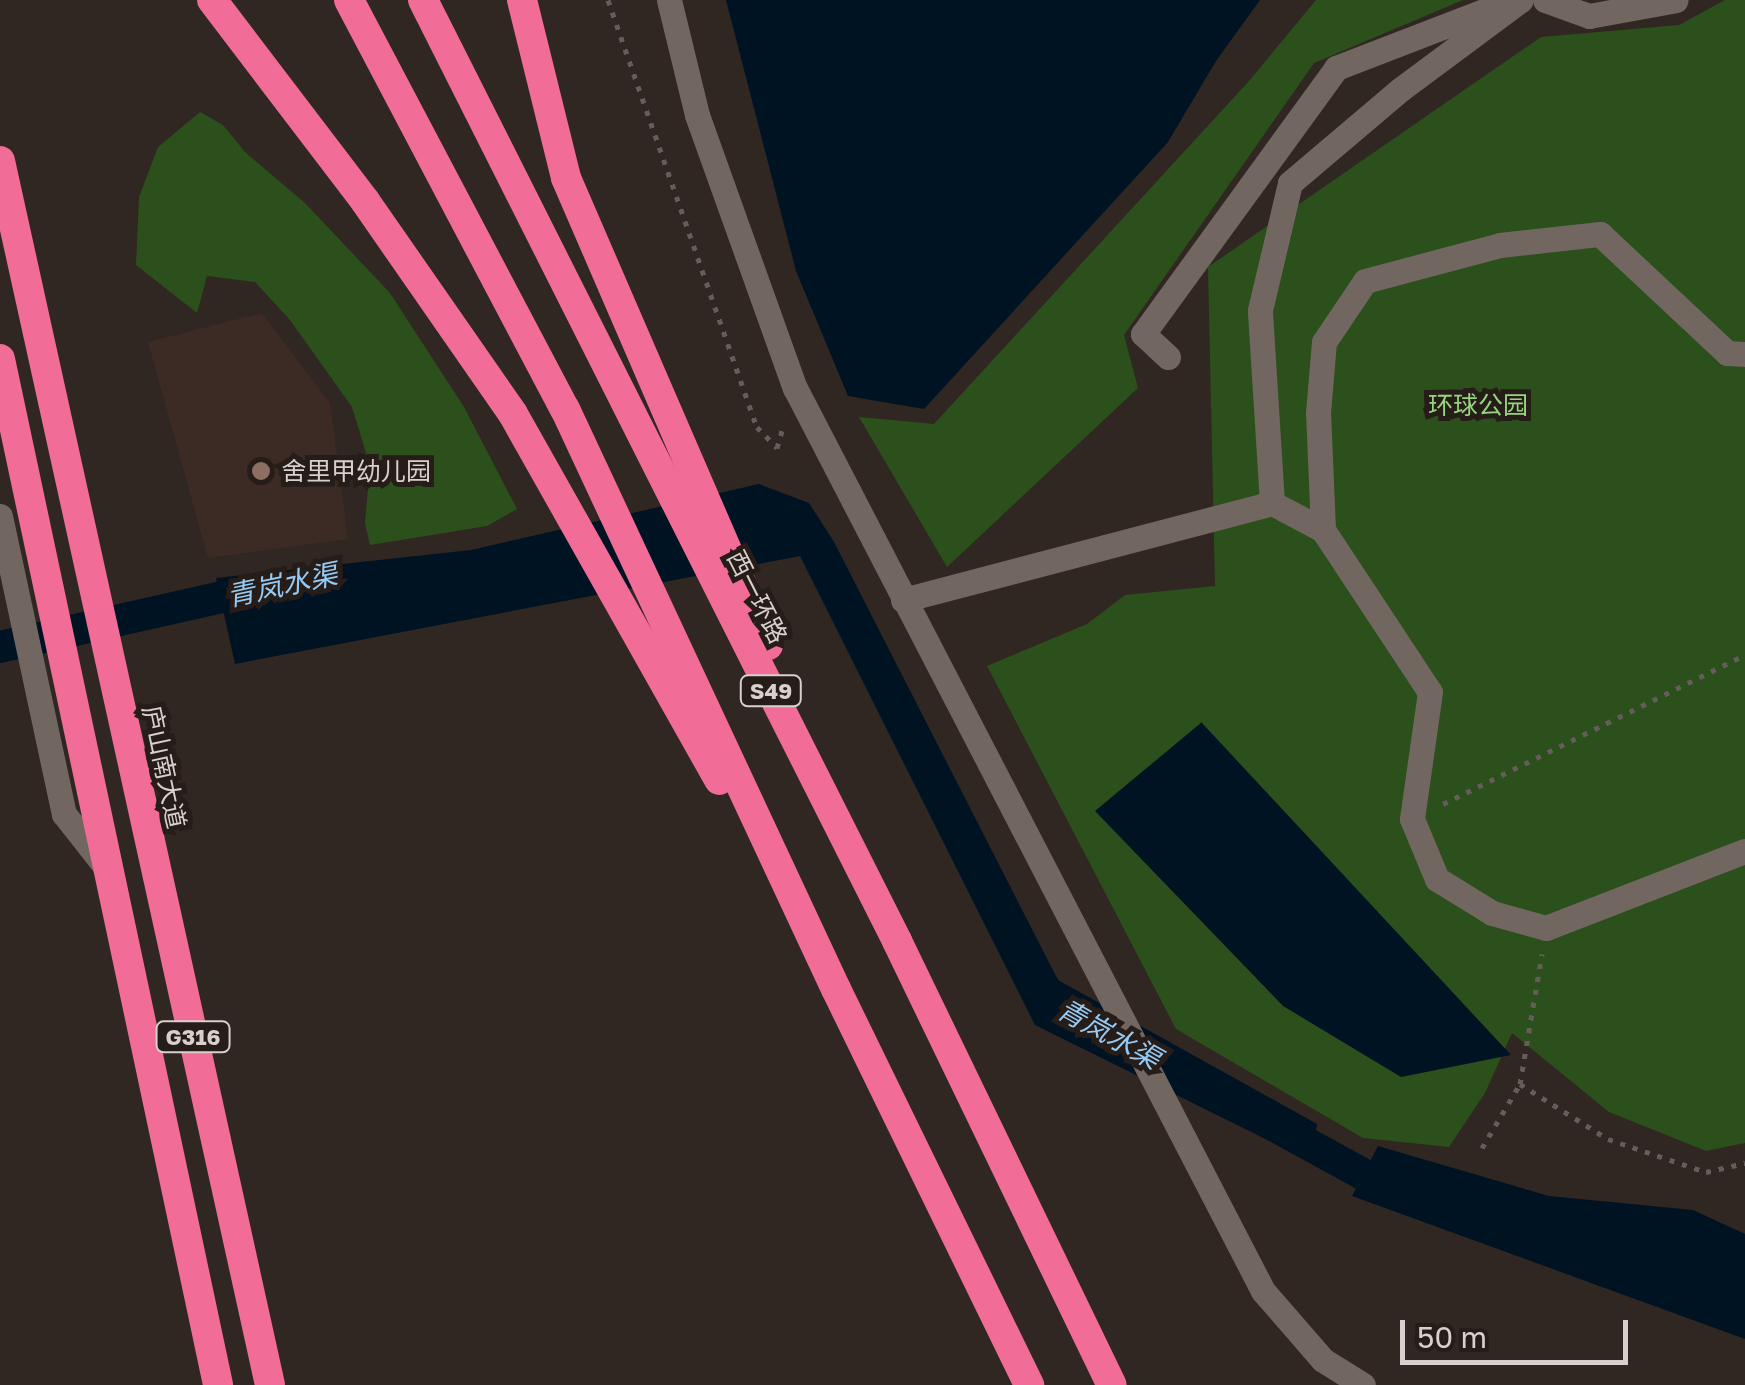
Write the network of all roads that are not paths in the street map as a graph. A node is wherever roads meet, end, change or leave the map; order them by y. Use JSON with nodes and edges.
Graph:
{"nodes":[{"id":1,"x":212,"y":0,"type":"edge"},
{"id":2,"x":349,"y":0,"type":"edge"},
{"id":3,"x":422,"y":0,"type":"edge"},
{"id":4,"x":522,"y":0,"type":"edge"},
{"id":5,"x":669,"y":0,"type":"edge"},
{"id":6,"x":1517,"y":0,"type":"edge"},
{"id":7,"x":1545,"y":0,"type":"edge"},
{"id":8,"x":1676,"y":0,"type":"edge"},
{"id":9,"x":0,"y":161,"type":"edge"},
{"id":10,"x":1745,"y":354,"type":"edge"},
{"id":11,"x":1168,"y":356,"type":"dead end"},
{"id":12,"x":0,"y":358,"type":"edge"},
{"id":13,"x":1272,"y":503,"type":"junction"},
{"id":14,"x":0,"y":516,"type":"edge"},
{"id":15,"x":1323,"y":530,"type":"junction"},
{"id":16,"x":913,"y":598,"type":"junction"},
{"id":17,"x":1745,"y":851,"type":"edge"},
{"id":18,"x":112,"y":875,"type":"junction"},
{"id":19,"x":897,"y":941,"type":"junction"},
{"id":20,"x":836,"y":989,"type":"junction"},
{"id":21,"x":1027,"y":1215,"type":"junction"},
{"id":22,"x":1021,"y":1379,"type":"edge"},
{"id":23,"x":218,"y":1385,"type":"edge"},
{"id":24,"x":270,"y":1385,"type":"edge"},
{"id":25,"x":1112,"y":1385,"type":"edge"},
{"id":26,"x":1136,"y":1385,"type":"edge"},
{"id":27,"x":1363,"y":1385,"type":"edge"}],
"edges":[{"from":1,"to":20,"type":"highway"},
{"from":2,"to":20,"type":"highway","number":"S49"},
{"from":3,"to":19,"type":"highway","name":"西一环路","number":"S49"},
{"from":4,"to":19,"type":"highway"},
{"from":5,"to":16,"type":"street"},
{"from":6,"to":11,"type":"street"},
{"from":6,"to":13,"type":"street"},
{"from":7,"to":8,"type":"street"},
{"from":9,"to":24,"type":"highway","name":"庐山南大道","number":"G316"},
{"from":10,"to":15,"type":"street"},
{"from":12,"to":18,"type":"highway","number":"G316"},
{"from":13,"to":15,"type":"street"},
{"from":13,"to":16,"type":"street"},
{"from":14,"to":18,"type":"street"},
{"from":15,"to":17,"type":"street"},
{"from":16,"to":27,"type":"street"},
{"from":18,"to":23,"type":"highway","number":"G316"},
{"from":19,"to":21,"type":"highway","name":"西一环路","number":"S49"},
{"from":20,"to":22,"type":"highway","number":"S49"},
{"from":21,"to":25,"type":"highway","name":"西一环路","number":"S49"},
{"from":21,"to":26,"type":"highway"}]}
